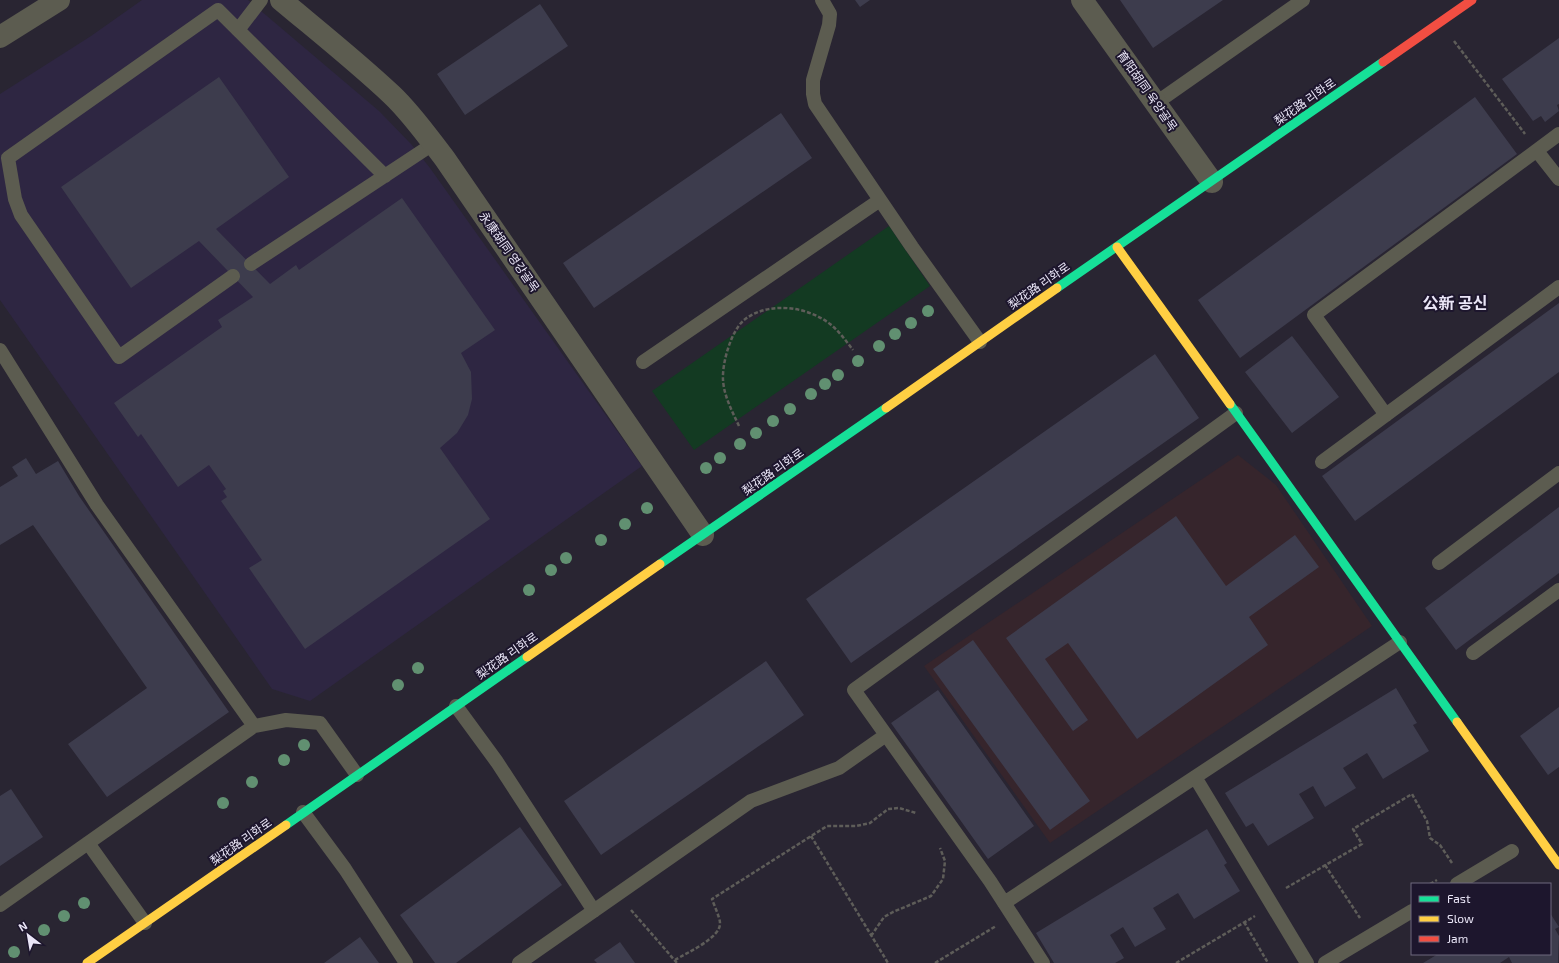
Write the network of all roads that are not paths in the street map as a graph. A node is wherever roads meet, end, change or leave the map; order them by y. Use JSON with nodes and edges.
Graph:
{"nodes":[{"id":1,"x":59,"y":0,"type":"edge"},
{"id":2,"x":261,"y":0,"type":"edge"},
{"id":3,"x":281,"y":0,"type":"edge"},
{"id":4,"x":822,"y":0,"type":"edge"},
{"id":5,"x":1082,"y":0,"type":"edge"},
{"id":6,"x":1303,"y":0,"type":"edge"},
{"id":7,"x":1472,"y":0,"type":"edge"},
{"id":8,"x":238,"y":30,"type":"junction"},
{"id":9,"x":0,"y":37,"type":"edge"},
{"id":10,"x":1156,"y":103,"type":"junction"},
{"id":11,"x":1559,"y":134,"type":"edge"},
{"id":12,"x":433,"y":144,"type":"junction"},
{"id":13,"x":1537,"y":150,"type":"junction"},
{"id":14,"x":385,"y":176,"type":"junction"},
{"id":15,"x":1559,"y":179,"type":"edge"},
{"id":16,"x":1212,"y":182,"type":"junction"},
{"id":17,"x":880,"y":200,"type":"junction"},
{"id":18,"x":1117,"y":247,"type":"junction"},
{"id":19,"x":250,"y":264,"type":"dead end"},
{"id":20,"x":233,"y":276,"type":"dead end"},
{"id":21,"x":1559,"y":287,"type":"edge"},
{"id":22,"x":980,"y":342,"type":"junction"},
{"id":23,"x":0,"y":350,"type":"edge"},
{"id":24,"x":643,"y":362,"type":"dead end"},
{"id":25,"x":1236,"y":413,"type":"junction"},
{"id":26,"x":1386,"y":415,"type":"junction"},
{"id":27,"x":1322,"y":462,"type":"dead end"},
{"id":28,"x":1559,"y":473,"type":"edge"},
{"id":29,"x":703,"y":535,"type":"junction"},
{"id":30,"x":1439,"y":563,"type":"dead end"},
{"id":31,"x":1559,"y":590,"type":"edge"},
{"id":32,"x":1400,"y":642,"type":"junction"},
{"id":33,"x":1473,"y":653,"type":"dead end"},
{"id":34,"x":456,"y":706,"type":"junction"},
{"id":35,"x":254,"y":726,"type":"junction"},
{"id":36,"x":886,"y":735,"type":"junction"},
{"id":37,"x":357,"y":775,"type":"junction"},
{"id":38,"x":1195,"y":777,"type":"junction"},
{"id":39,"x":303,"y":812,"type":"junction"},
{"id":40,"x":88,"y":843,"type":"junction"},
{"id":41,"x":1512,"y":851,"type":"dead end"},
{"id":42,"x":1559,"y":864,"type":"edge"},
{"id":43,"x":1460,"y":882,"type":"edge"},
{"id":44,"x":1004,"y":903,"type":"junction"},
{"id":45,"x":0,"y":905,"type":"edge"},
{"id":46,"x":594,"y":911,"type":"junction"},
{"id":47,"x":1411,"y":912,"type":"edge"},
{"id":48,"x":145,"y":923,"type":"junction"},
{"id":49,"x":87,"y":963,"type":"edge"},
{"id":50,"x":406,"y":963,"type":"edge"},
{"id":51,"x":520,"y":963,"type":"edge"},
{"id":52,"x":1043,"y":963,"type":"edge"},
{"id":53,"x":1307,"y":963,"type":"edge"},
{"id":54,"x":1325,"y":963,"type":"edge"}],
"edges":[{"from":1,"to":9,"type":"street"},
{"from":2,"to":8,"type":"lane"},
{"from":3,"to":12,"type":"street","name":"永康胡同 영강골목"},
{"from":4,"to":17,"type":"lane"},
{"from":5,"to":10,"type":"street","name":"育阳胡同 육양골목"},
{"from":6,"to":10,"type":"lane"},
{"from":7,"to":16,"type":"street","name":"梨花路 리화로"},
{"from":8,"to":14,"type":"lane"},
{"from":8,"to":20,"type":"lane"},
{"from":10,"to":16,"type":"street","name":"育阳胡同 육양골목"},
{"from":11,"to":13,"type":"lane"},
{"from":12,"to":14,"type":"lane"},
{"from":12,"to":29,"type":"street","name":"永康胡同 영강골목"},
{"from":13,"to":15,"type":"lane"},
{"from":13,"to":26,"type":"lane"},
{"from":14,"to":19,"type":"lane"},
{"from":16,"to":18,"type":"street","name":"梨花路 리화로"},
{"from":17,"to":22,"type":"lane"},
{"from":17,"to":24,"type":"lane"},
{"from":18,"to":22,"type":"street","name":"梨花路 리화로"},
{"from":18,"to":25,"type":"street"},
{"from":21,"to":26,"type":"lane"},
{"from":22,"to":29,"type":"street","name":"梨花路 리화로"},
{"from":23,"to":35,"type":"lane"},
{"from":25,"to":32,"type":"street"},
{"from":25,"to":36,"type":"lane"},
{"from":26,"to":27,"type":"lane"},
{"from":28,"to":30,"type":"lane"},
{"from":29,"to":34,"type":"street","name":"梨花路 리화로"},
{"from":31,"to":33,"type":"lane"},
{"from":32,"to":38,"type":"lane"},
{"from":32,"to":42,"type":"street"},
{"from":34,"to":37,"type":"street","name":"梨花路 리화로"},
{"from":34,"to":46,"type":"lane"},
{"from":35,"to":37,"type":"lane"},
{"from":35,"to":40,"type":"lane"},
{"from":36,"to":44,"type":"lane"},
{"from":36,"to":46,"type":"lane"},
{"from":37,"to":39,"type":"street","name":"梨花路 리화로"},
{"from":38,"to":44,"type":"lane"},
{"from":38,"to":53,"type":"lane"},
{"from":39,"to":48,"type":"street","name":"梨花路 리화로"},
{"from":39,"to":50,"type":"lane"},
{"from":40,"to":45,"type":"lane"},
{"from":40,"to":48,"type":"lane"},
{"from":41,"to":43,"type":"lane"},
{"from":44,"to":52,"type":"lane"},
{"from":46,"to":51,"type":"lane"},
{"from":47,"to":54,"type":"lane"},
{"from":48,"to":49,"type":"street","name":"梨花路 리화로"}]}
